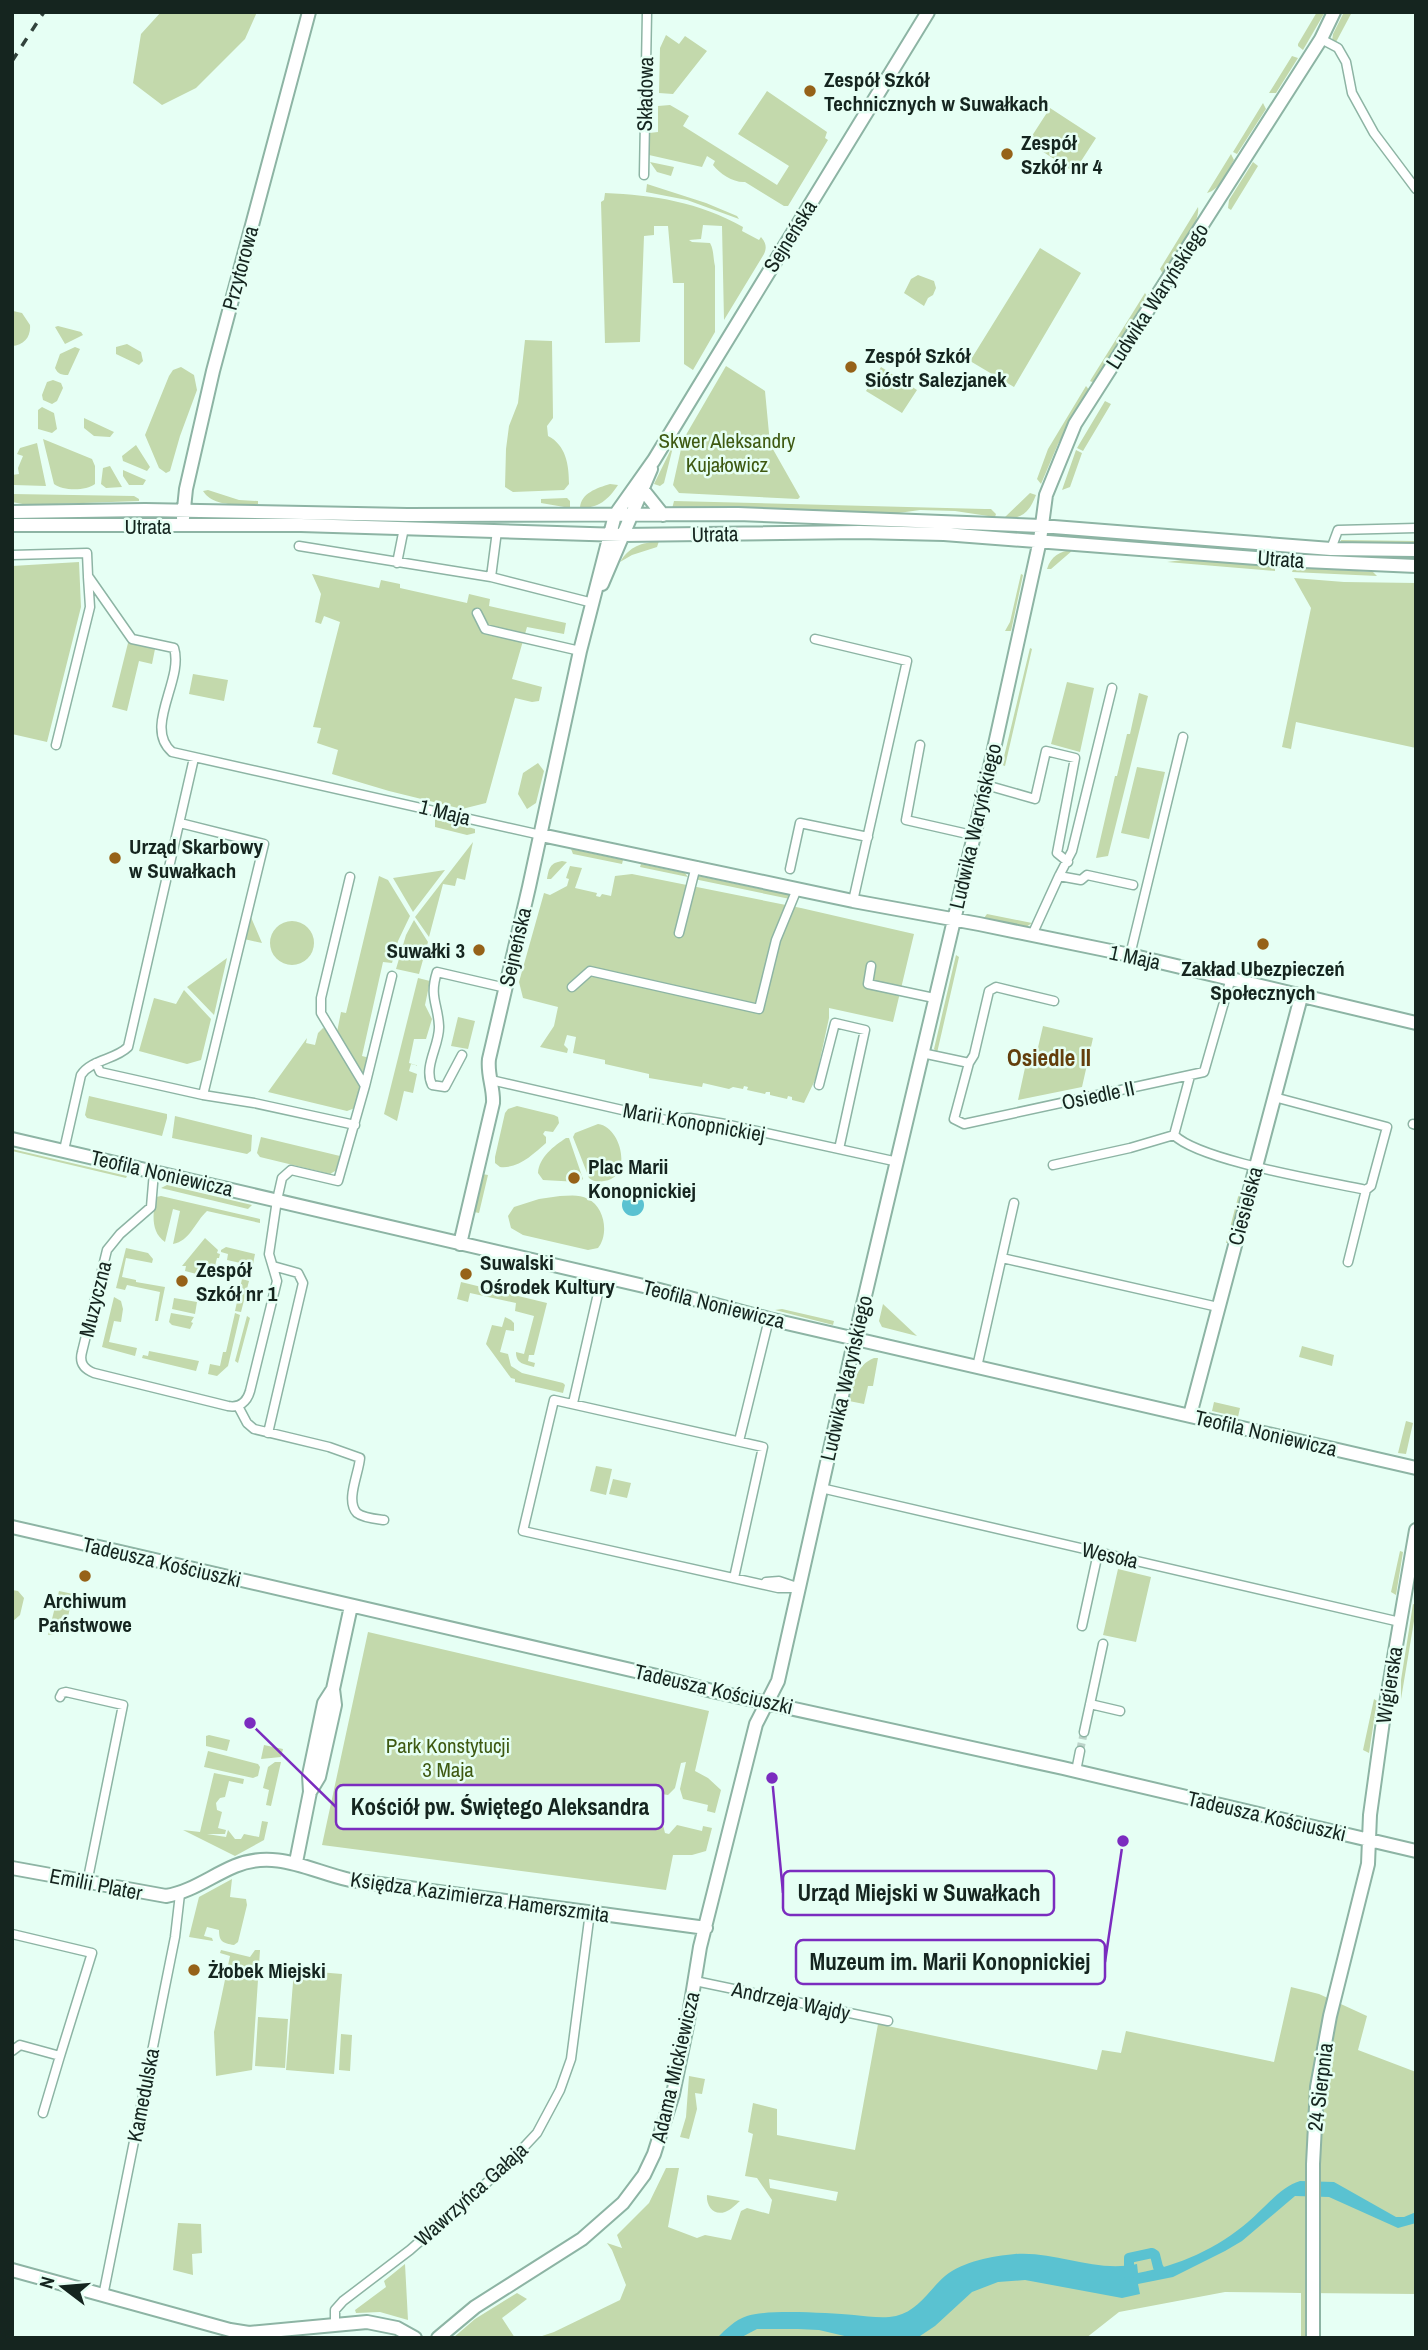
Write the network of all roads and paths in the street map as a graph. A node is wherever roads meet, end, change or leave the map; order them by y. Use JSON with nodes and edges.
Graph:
{"nodes":[{"id":1,"x":309,"y":12,"type":"edge"},
{"id":2,"x":647,"y":12,"type":"edge"},
{"id":3,"x":928,"y":12,"type":"edge"},
{"id":4,"x":1334,"y":12,"type":"edge"},
{"id":5,"x":1321,"y":39,"type":"junction"},
{"id":6,"x":644,"y":175,"type":"dead end"},
{"id":7,"x":1416,"y":188,"type":"edge"},
{"id":8,"x":654,"y":460,"type":"junction"},
{"id":9,"x":643,"y":490,"type":"junction"},
{"id":10,"x":183,"y":510,"type":"junction"},
{"id":11,"x":12,"y":512,"type":"edge"},
{"id":12,"x":522,"y":513,"type":"junction"},
{"id":13,"x":615,"y":515,"type":"junction"},
{"id":14,"x":631,"y":515,"type":"junction"},
{"id":15,"x":663,"y":515,"type":"junction"},
{"id":16,"x":12,"y":525,"type":"edge"},
{"id":17,"x":183,"y":526,"type":"junction"},
{"id":18,"x":1041,"y":526,"type":"junction"},
{"id":19,"x":404,"y":528,"type":"junction"},
{"id":20,"x":1416,"y":528,"type":"edge"},
{"id":21,"x":497,"y":531,"type":"junction"},
{"id":22,"x":522,"y":531,"type":"junction"},
{"id":23,"x":608,"y":534,"type":"junction"},
{"id":24,"x":622,"y":535,"type":"junction"},
{"id":25,"x":1040,"y":540,"type":"junction"},
{"id":26,"x":299,"y":547,"type":"dead end"},
{"id":27,"x":1331,"y":549,"type":"junction"},
{"id":28,"x":1416,"y":550,"type":"edge"},
{"id":29,"x":12,"y":555,"type":"edge"},
{"id":30,"x":397,"y":563,"type":"junction"},
{"id":31,"x":1416,"y":566,"type":"edge"},
{"id":32,"x":88,"y":576,"type":"junction"},
{"id":33,"x":491,"y":577,"type":"junction"},
{"id":34,"x":593,"y":603,"type":"junction"},
{"id":35,"x":477,"y":613,"type":"dead end"},
{"id":36,"x":815,"y":639,"type":"dead end"},
{"id":37,"x":580,"y":651,"type":"junction"},
{"id":38,"x":1112,"y":688,"type":"dead end"},
{"id":39,"x":1183,"y":737,"type":"dead end"},
{"id":40,"x":56,"y":745,"type":"dead end"},
{"id":41,"x":920,"y":745,"type":"dead end"},
{"id":42,"x":194,"y":758,"type":"junction"},
{"id":43,"x":986,"y":785,"type":"junction"},
{"id":44,"x":180,"y":823,"type":"junction"},
{"id":45,"x":541,"y":835,"type":"junction"},
{"id":46,"x":972,"y":835,"type":"junction"},
{"id":47,"x":868,"y":837,"type":"junction"},
{"id":48,"x":1068,"y":862,"type":"junction"},
{"id":49,"x":696,"y":866,"type":"junction"},
{"id":50,"x":790,"y":869,"type":"dead end"},
{"id":51,"x":1059,"y":876,"type":"junction"},
{"id":52,"x":350,"y":877,"type":"dead end"},
{"id":53,"x":1133,"y":885,"type":"dead end"},
{"id":54,"x":797,"y":888,"type":"junction"},
{"id":55,"x":853,"y":901,"type":"junction"},
{"id":56,"x":952,"y":920,"type":"junction"},
{"id":57,"x":679,"y":933,"type":"dead end"},
{"id":58,"x":1032,"y":935,"type":"junction"},
{"id":59,"x":1130,"y":955,"type":"junction"},
{"id":60,"x":871,"y":966,"type":"dead end"},
{"id":61,"x":392,"y":976,"type":"dead end"},
{"id":62,"x":1231,"y":978,"type":"junction"},
{"id":63,"x":572,"y":987,"type":"dead end"},
{"id":64,"x":506,"y":988,"type":"junction"},
{"id":65,"x":1301,"y":997,"type":"junction"},
{"id":66,"x":934,"y":998,"type":"junction"},
{"id":67,"x":1054,"y":1000,"type":"dead end"},
{"id":68,"x":1416,"y":1023,"type":"edge"},
{"id":69,"x":922,"y":1053,"type":"junction"},
{"id":70,"x":462,"y":1055,"type":"dead end"},
{"id":71,"x":96,"y":1063,"type":"junction"},
{"id":72,"x":969,"y":1063,"type":"junction"},
{"id":73,"x":1190,"y":1076,"type":"junction"},
{"id":74,"x":491,"y":1080,"type":"junction"},
{"id":75,"x":819,"y":1085,"type":"dead end"},
{"id":76,"x":365,"y":1086,"type":"junction"},
{"id":77,"x":203,"y":1095,"type":"junction"},
{"id":78,"x":1274,"y":1097,"type":"junction"},
{"id":79,"x":355,"y":1125,"type":"junction"},
{"id":80,"x":1174,"y":1135,"type":"junction"},
{"id":81,"x":12,"y":1139,"type":"edge"},
{"id":82,"x":839,"y":1149,"type":"junction"},
{"id":83,"x":64,"y":1150,"type":"junction"},
{"id":84,"x":898,"y":1162,"type":"junction"},
{"id":85,"x":1053,"y":1165,"type":"dead end"},
{"id":86,"x":1255,"y":1166,"type":"junction"},
{"id":87,"x":154,"y":1172,"type":"junction"},
{"id":88,"x":1366,"y":1190,"type":"junction"},
{"id":89,"x":277,"y":1200,"type":"junction"},
{"id":90,"x":1014,"y":1203,"type":"dead end"},
{"id":91,"x":460,"y":1244,"type":"junction"},
{"id":92,"x":1002,"y":1258,"type":"junction"},
{"id":93,"x":1348,"y":1262,"type":"dead end"},
{"id":94,"x":273,"y":1266,"type":"junction"},
{"id":95,"x":602,"y":1276,"type":"junction"},
{"id":96,"x":1218,"y":1307,"type":"junction"},
{"id":97,"x":769,"y":1319,"type":"junction"},
{"id":98,"x":855,"y":1338,"type":"junction"},
{"id":99,"x":977,"y":1367,"type":"junction"},
{"id":100,"x":573,"y":1404,"type":"junction"},
{"id":101,"x":238,"y":1406,"type":"junction"},
{"id":102,"x":1190,"y":1415,"type":"junction"},
{"id":103,"x":268,"y":1433,"type":"junction"},
{"id":104,"x":739,"y":1441,"type":"junction"},
{"id":105,"x":1416,"y":1468,"type":"edge"},
{"id":106,"x":821,"y":1488,"type":"junction"},
{"id":107,"x":384,"y":1520,"type":"dead end"},
{"id":108,"x":12,"y":1527,"type":"edge"},
{"id":109,"x":1416,"y":1530,"type":"edge"},
{"id":110,"x":1098,"y":1553,"type":"junction"},
{"id":111,"x":734,"y":1578,"type":"junction"},
{"id":112,"x":799,"y":1588,"type":"junction"},
{"id":113,"x":351,"y":1606,"type":"junction"},
{"id":114,"x":1400,"y":1622,"type":"junction"},
{"id":115,"x":1082,"y":1626,"type":"dead end"},
{"id":116,"x":1103,"y":1644,"type":"dead end"},
{"id":117,"x":60,"y":1697,"type":"dead end"},
{"id":118,"x":767,"y":1703,"type":"junction"},
{"id":119,"x":1090,"y":1704,"type":"junction"},
{"id":120,"x":1120,"y":1711,"type":"dead end"},
{"id":121,"x":1084,"y":1732,"type":"tunnel mouth"},
{"id":122,"x":1080,"y":1751,"type":"tunnel mouth"},
{"id":123,"x":1076,"y":1771,"type":"junction"},
{"id":124,"x":1369,"y":1840,"type":"junction"},
{"id":125,"x":1416,"y":1851,"type":"edge"},
{"id":126,"x":296,"y":1862,"type":"junction"},
{"id":127,"x":12,"y":1868,"type":"edge"},
{"id":128,"x":87,"y":1883,"type":"junction"},
{"id":129,"x":180,"y":1894,"type":"junction"},
{"id":130,"x":590,"y":1912,"type":"junction"},
{"id":131,"x":706,"y":1928,"type":"junction"},
{"id":132,"x":12,"y":1934,"type":"edge"},
{"id":133,"x":695,"y":1981,"type":"junction"},
{"id":134,"x":888,"y":2021,"type":"dead end"},
{"id":135,"x":12,"y":2051,"type":"edge"},
{"id":136,"x":60,"y":2056,"type":"junction"},
{"id":137,"x":43,"y":2113,"type":"dead end"},
{"id":138,"x":12,"y":2270,"type":"edge"},
{"id":139,"x":103,"y":2296,"type":"junction"},
{"id":140,"x":335,"y":2324,"type":"junction"},
{"id":141,"x":415,"y":2338,"type":"edge"},
{"id":142,"x":438,"y":2338,"type":"edge"},
{"id":143,"x":1313,"y":2338,"type":"edge"}],
"edges":[{"from":1,"to":10,"type":"street","name":"Przytorowa"},
{"from":2,"to":6,"type":"street","name":"Składowa"},
{"from":3,"to":8,"type":"street","name":"Sejneńska"},
{"from":4,"to":5,"type":"street","name":"Ludwika Waryńskiego"},
{"from":5,"to":7,"type":"street"},
{"from":5,"to":18,"type":"street","name":"Ludwika Waryńskiego"},
{"from":8,"to":9,"type":"street","name":"Sejneńska"},
{"from":8,"to":13,"type":"street","name":"Sejneńska"},
{"from":9,"to":14,"type":"street","name":"Sejneńska"},
{"from":9,"to":15,"type":"street"},
{"from":10,"to":11,"type":"street","name":"Utrata"},
{"from":10,"to":12,"type":"street","name":"Utrata"},
{"from":10,"to":17,"type":"street","name":"Przytorowa"},
{"from":12,"to":13,"type":"street","name":"Utrata"},
{"from":12,"to":22,"type":"street"},
{"from":13,"to":14,"type":"street","name":"Utrata"},
{"from":13,"to":23,"type":"street","name":"Sejneńska"},
{"from":14,"to":15,"type":"street","name":"Utrata"},
{"from":14,"to":24,"type":"street","name":"Sejneńska"},
{"from":15,"to":18,"type":"street","name":"Utrata"},
{"from":16,"to":17,"type":"street","name":"Utrata"},
{"from":17,"to":19,"type":"street","name":"Utrata"},
{"from":18,"to":25,"type":"street","name":"Ludwika Waryńskiego"},
{"from":18,"to":27,"type":"street","name":"Utrata"},
{"from":19,"to":21,"type":"street","name":"Utrata"},
{"from":19,"to":30,"type":"street"},
{"from":20,"to":27,"type":"street"},
{"from":21,"to":22,"type":"street","name":"Utrata"},
{"from":21,"to":33,"type":"street"},
{"from":22,"to":23,"type":"street","name":"Utrata"},
{"from":23,"to":24,"type":"street","name":"Utrata"},
{"from":23,"to":34,"type":"street","name":"Sejneńska"},
{"from":24,"to":25,"type":"street","name":"Utrata"},
{"from":24,"to":34,"type":"street","name":"Sejneńska"},
{"from":25,"to":31,"type":"street","name":"Utrata"},
{"from":25,"to":43,"type":"street","name":"Ludwika Waryńskiego"},
{"from":26,"to":30,"type":"street"},
{"from":27,"to":28,"type":"street","name":"Utrata"},
{"from":29,"to":32,"type":"street"},
{"from":30,"to":33,"type":"street"},
{"from":32,"to":40,"type":"street"},
{"from":32,"to":42,"type":"street","name":"1 Maja"},
{"from":33,"to":34,"type":"street"},
{"from":34,"to":37,"type":"street","name":"Sejneńska"},
{"from":35,"to":37,"type":"street"},
{"from":36,"to":47,"type":"street"},
{"from":37,"to":45,"type":"street","name":"Sejneńska"},
{"from":38,"to":48,"type":"street"},
{"from":39,"to":59,"type":"street"},
{"from":41,"to":46,"type":"street"},
{"from":42,"to":44,"type":"street"},
{"from":42,"to":45,"type":"street","name":"1 Maja"},
{"from":43,"to":46,"type":"street","name":"Ludwika Waryńskiego"},
{"from":43,"to":48,"type":"street"},
{"from":44,"to":71,"type":"street"},
{"from":44,"to":77,"type":"street"},
{"from":45,"to":49,"type":"street","name":"1 Maja"},
{"from":45,"to":64,"type":"street","name":"Sejneńska"},
{"from":46,"to":56,"type":"street","name":"Ludwika Waryńskiego"},
{"from":47,"to":50,"type":"street"},
{"from":47,"to":55,"type":"street"},
{"from":48,"to":51,"type":"street"},
{"from":49,"to":54,"type":"street","name":"1 Maja"},
{"from":49,"to":57,"type":"street"},
{"from":51,"to":53,"type":"street"},
{"from":51,"to":58,"type":"street"},
{"from":52,"to":76,"type":"street"},
{"from":54,"to":55,"type":"street","name":"1 Maja"},
{"from":54,"to":63,"type":"street"},
{"from":55,"to":56,"type":"street","name":"1 Maja"},
{"from":56,"to":58,"type":"street","name":"1 Maja"},
{"from":56,"to":66,"type":"street","name":"Ludwika Waryńskiego"},
{"from":58,"to":59,"type":"street","name":"1 Maja"},
{"from":59,"to":62,"type":"street","name":"1 Maja"},
{"from":60,"to":66,"type":"street"},
{"from":61,"to":76,"type":"street"},
{"from":62,"to":65,"type":"street","name":"1 Maja"},
{"from":62,"to":73,"type":"street"},
{"from":64,"to":70,"type":"street"},
{"from":64,"to":74,"type":"street","name":"Sejneńska"},
{"from":65,"to":68,"type":"street","name":"1 Maja"},
{"from":65,"to":78,"type":"street","name":"Ciesielska"},
{"from":66,"to":69,"type":"street","name":"Ludwika Waryńskiego"},
{"from":67,"to":72,"type":"street","name":"Osiedle II"},
{"from":69,"to":72,"type":"street"},
{"from":69,"to":84,"type":"street","name":"Ludwika Waryńskiego"},
{"from":71,"to":77,"type":"street"},
{"from":71,"to":83,"type":"street"},
{"from":72,"to":73,"type":"street","name":"Osiedle II"},
{"from":73,"to":80,"type":"street"},
{"from":74,"to":82,"type":"street","name":"Marii Konopnickiej"},
{"from":74,"to":91,"type":"street","name":"Sejneńska"},
{"from":75,"to":82,"type":"street"},
{"from":76,"to":79,"type":"street"},
{"from":77,"to":79,"type":"street"},
{"from":78,"to":86,"type":"street","name":"Ciesielska"},
{"from":78,"to":88,"type":"street"},
{"from":79,"to":89,"type":"street"},
{"from":80,"to":85,"type":"street"},
{"from":80,"to":86,"type":"street"},
{"from":81,"to":83,"type":"street","name":"Teofila Noniewicza"},
{"from":82,"to":84,"type":"street","name":"Marii Konopnickiej"},
{"from":83,"to":87,"type":"street","name":"Teofila Noniewicza"},
{"from":84,"to":98,"type":"street","name":"Ludwika Waryńskiego"},
{"from":86,"to":88,"type":"street"},
{"from":86,"to":96,"type":"street","name":"Ciesielska"},
{"from":87,"to":89,"type":"street","name":"Teofila Noniewicza"},
{"from":87,"to":101,"type":"street","name":"Muzyczna"},
{"from":88,"to":93,"type":"street"},
{"from":89,"to":91,"type":"street","name":"Teofila Noniewicza"},
{"from":89,"to":94,"type":"street"},
{"from":90,"to":92,"type":"street"},
{"from":91,"to":95,"type":"street","name":"Teofila Noniewicza"},
{"from":92,"to":96,"type":"street"},
{"from":92,"to":99,"type":"street"},
{"from":94,"to":101,"type":"street"},
{"from":94,"to":103,"type":"street"},
{"from":95,"to":97,"type":"street","name":"Teofila Noniewicza"},
{"from":95,"to":100,"type":"street"},
{"from":96,"to":102,"type":"street","name":"Ciesielska"},
{"from":97,"to":98,"type":"street","name":"Teofila Noniewicza"},
{"from":97,"to":104,"type":"street"},
{"from":98,"to":99,"type":"street","name":"Teofila Noniewicza"},
{"from":98,"to":106,"type":"street","name":"Ludwika Waryńskiego"},
{"from":99,"to":102,"type":"street","name":"Teofila Noniewicza"},
{"from":100,"to":104,"type":"street"},
{"from":100,"to":111,"type":"street"},
{"from":101,"to":103,"type":"street"},
{"from":102,"to":105,"type":"street","name":"Teofila Noniewicza"},
{"from":103,"to":107,"type":"street"},
{"from":104,"to":111,"type":"street"},
{"from":106,"to":110,"type":"street","name":"Wesoła"},
{"from":106,"to":112,"type":"street","name":"Ludwika Waryńskiego"},
{"from":108,"to":113,"type":"street","name":"Tadeusza Kościuszki"},
{"from":109,"to":114,"type":"street","name":"Wigierska"},
{"from":110,"to":114,"type":"street","name":"Wesoła"},
{"from":110,"to":115,"type":"street"},
{"from":111,"to":112,"type":"street"},
{"from":112,"to":118,"type":"street","name":"Ludwika Waryńskiego"},
{"from":113,"to":118,"type":"street","name":"Tadeusza Kościuszki"},
{"from":113,"to":126,"type":"street"},
{"from":114,"to":124,"type":"street","name":"Wigierska"},
{"from":116,"to":119,"type":"street"},
{"from":117,"to":128,"type":"street"},
{"from":118,"to":123,"type":"street","name":"Tadeusza Kościuszki"},
{"from":118,"to":131,"type":"street","name":"Adama Mickiewicza"},
{"from":119,"to":120,"type":"street"},
{"from":119,"to":121,"type":"street"},
{"from":122,"to":123,"type":"street"},
{"from":123,"to":124,"type":"street","name":"Tadeusza Kościuszki"},
{"from":124,"to":125,"type":"street","name":"Tadeusza Kościuszki"},
{"from":124,"to":143,"type":"street","name":"24 Sierpnia"},
{"from":126,"to":129,"type":"street","name":"Księdza Kazimierza Hamerszmita"},
{"from":126,"to":130,"type":"street","name":"Księdza Kazimierza Hamerszmita"},
{"from":127,"to":128,"type":"street","name":"Emilii Plater"},
{"from":128,"to":129,"type":"street","name":"Emilii Plater"},
{"from":129,"to":139,"type":"street","name":"Kamedulska"},
{"from":130,"to":131,"type":"street","name":"Księdza Kazimierza Hamerszmita"},
{"from":130,"to":140,"type":"street","name":"Wawrzyńca Gałaja"},
{"from":131,"to":133,"type":"street","name":"Adama Mickiewicza"},
{"from":132,"to":136,"type":"street"},
{"from":133,"to":134,"type":"street","name":"Andrzeja Wajdy"},
{"from":133,"to":142,"type":"street","name":"Adama Mickiewicza"},
{"from":135,"to":136,"type":"street"},
{"from":136,"to":137,"type":"street"},
{"from":138,"to":139,"type":"street"},
{"from":139,"to":140,"type":"street"},
{"from":140,"to":141,"type":"street"}]}
